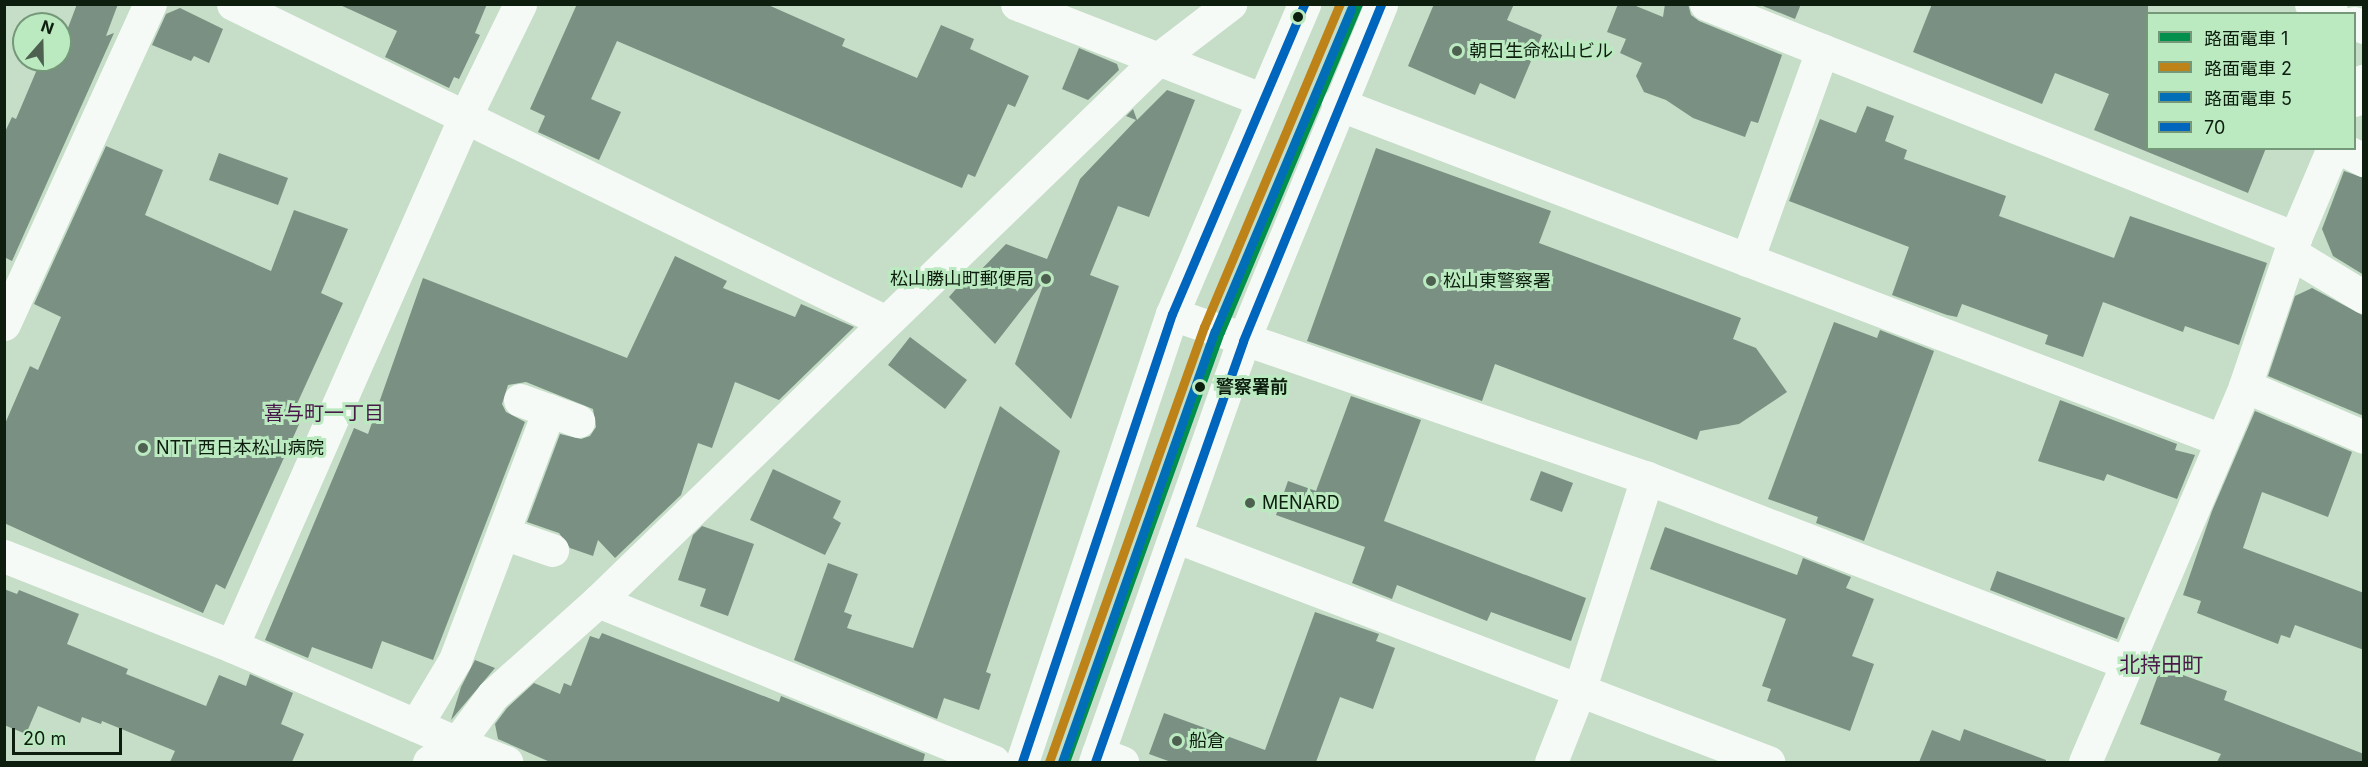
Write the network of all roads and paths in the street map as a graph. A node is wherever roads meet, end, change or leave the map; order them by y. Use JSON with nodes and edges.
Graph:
{"nodes":[{"id":1,"x":150,"y":4,"type":"edge"},
{"id":2,"x":233,"y":4,"type":"edge"},
{"id":3,"x":520,"y":4,"type":"edge"},
{"id":4,"x":1017,"y":4,"type":"edge"},
{"id":5,"x":1230,"y":4,"type":"edge"},
{"id":6,"x":1304,"y":4,"type":"edge"},
{"id":7,"x":1381,"y":4,"type":"edge"},
{"id":8,"x":1706,"y":4,"type":"edge"},
{"id":9,"x":2311,"y":4,"type":"edge"},
{"id":10,"x":1748,"y":12,"type":"edge"},
{"id":11,"x":2328,"y":12,"type":"edge"},
{"id":12,"x":1822,"y":51,"type":"junction"},
{"id":13,"x":1158,"y":60,"type":"junction"},
{"id":14,"x":2364,"y":80,"type":"edge"},
{"id":15,"x":2356,"y":98,"type":"edge"},
{"id":16,"x":1261,"y":99,"type":"junction"},
{"id":17,"x":1338,"y":104,"type":"junction"},
{"id":18,"x":464,"y":119,"type":"junction"},
{"id":19,"x":2332,"y":150,"type":"edge"},
{"id":20,"x":2344,"y":150,"type":"edge"},
{"id":21,"x":2364,"y":160,"type":"edge"},
{"id":22,"x":2293,"y":246,"type":"junction"},
{"id":23,"x":1748,"y":260,"type":"junction"},
{"id":24,"x":2364,"y":297,"type":"edge"},
{"id":25,"x":1172,"y":314,"type":"junction"},
{"id":26,"x":886,"y":322,"type":"junction"},
{"id":27,"x":4,"y":324,"type":"edge"},
{"id":28,"x":1243,"y":341,"type":"junction"},
{"id":29,"x":2245,"y":386,"type":"junction"},
{"id":30,"x":549,"y":411,"type":"dead end"},
{"id":31,"x":2364,"y":437,"type":"edge"},
{"id":32,"x":2221,"y":440,"type":"junction"},
{"id":33,"x":1647,"y":478,"type":"junction"},
{"id":34,"x":503,"y":533,"type":"junction"},
{"id":35,"x":1174,"y":536,"type":"junction"},
{"id":36,"x":552,"y":550,"type":"dead end"},
{"id":37,"x":4,"y":556,"type":"edge"},
{"id":38,"x":598,"y":601,"type":"junction"},
{"id":39,"x":232,"y":646,"type":"junction"},
{"id":40,"x":2127,"y":663,"type":"junction"},
{"id":41,"x":1579,"y":691,"type":"junction"},
{"id":42,"x":416,"y":725,"type":"junction"},
{"id":43,"x":454,"y":753,"type":"edge"},
{"id":44,"x":1105,"y":759,"type":"edge"},
{"id":45,"x":429,"y":762,"type":"edge"},
{"id":46,"x":506,"y":762,"type":"edge"},
{"id":47,"x":994,"y":762,"type":"edge"},
{"id":48,"x":1022,"y":762,"type":"edge"},
{"id":49,"x":1551,"y":762,"type":"edge"},
{"id":50,"x":1768,"y":762,"type":"edge"},
{"id":51,"x":2085,"y":762,"type":"edge"}],
"edges":[{"from":1,"to":27,"type":"street"},
{"from":2,"to":18,"type":"street"},
{"from":3,"to":18,"type":"street"},
{"from":4,"to":13,"type":"street"},
{"from":5,"to":13,"type":"street"},
{"from":6,"to":16,"type":"street"},
{"from":7,"to":17,"type":"street"},
{"from":8,"to":10,"type":"street"},
{"from":9,"to":11,"type":"street"},
{"from":10,"to":12,"type":"street"},
{"from":12,"to":22,"type":"street"},
{"from":12,"to":23,"type":"street"},
{"from":13,"to":16,"type":"street"},
{"from":13,"to":26,"type":"street"},
{"from":14,"to":15,"type":"street"},
{"from":16,"to":25,"type":"street"},
{"from":17,"to":23,"type":"street"},
{"from":17,"to":28,"type":"street"},
{"from":18,"to":26,"type":"street"},
{"from":18,"to":39,"type":"street"},
{"from":19,"to":22,"type":"street"},
{"from":20,"to":21,"type":"street"},
{"from":22,"to":24,"type":"street"},
{"from":22,"to":29,"type":"street"},
{"from":23,"to":32,"type":"street"},
{"from":25,"to":28,"type":"street"},
{"from":25,"to":48,"type":"street"},
{"from":26,"to":38,"type":"street"},
{"from":28,"to":33,"type":"street"},
{"from":28,"to":35,"type":"street"},
{"from":29,"to":31,"type":"street"},
{"from":29,"to":32,"type":"street"},
{"from":30,"to":34,"type":"street"},
{"from":32,"to":40,"type":"street"},
{"from":33,"to":40,"type":"street"},
{"from":33,"to":41,"type":"street"},
{"from":34,"to":36,"type":"street"},
{"from":34,"to":42,"type":"street"},
{"from":35,"to":41,"type":"street"},
{"from":35,"to":44,"type":"street"},
{"from":37,"to":39,"type":"street"},
{"from":38,"to":43,"type":"street"},
{"from":38,"to":47,"type":"street"},
{"from":39,"to":42,"type":"street"},
{"from":40,"to":51,"type":"street"},
{"from":41,"to":49,"type":"street"},
{"from":41,"to":50,"type":"street"},
{"from":42,"to":43,"type":"street"},
{"from":43,"to":45,"type":"street"},
{"from":43,"to":46,"type":"street"}]}
